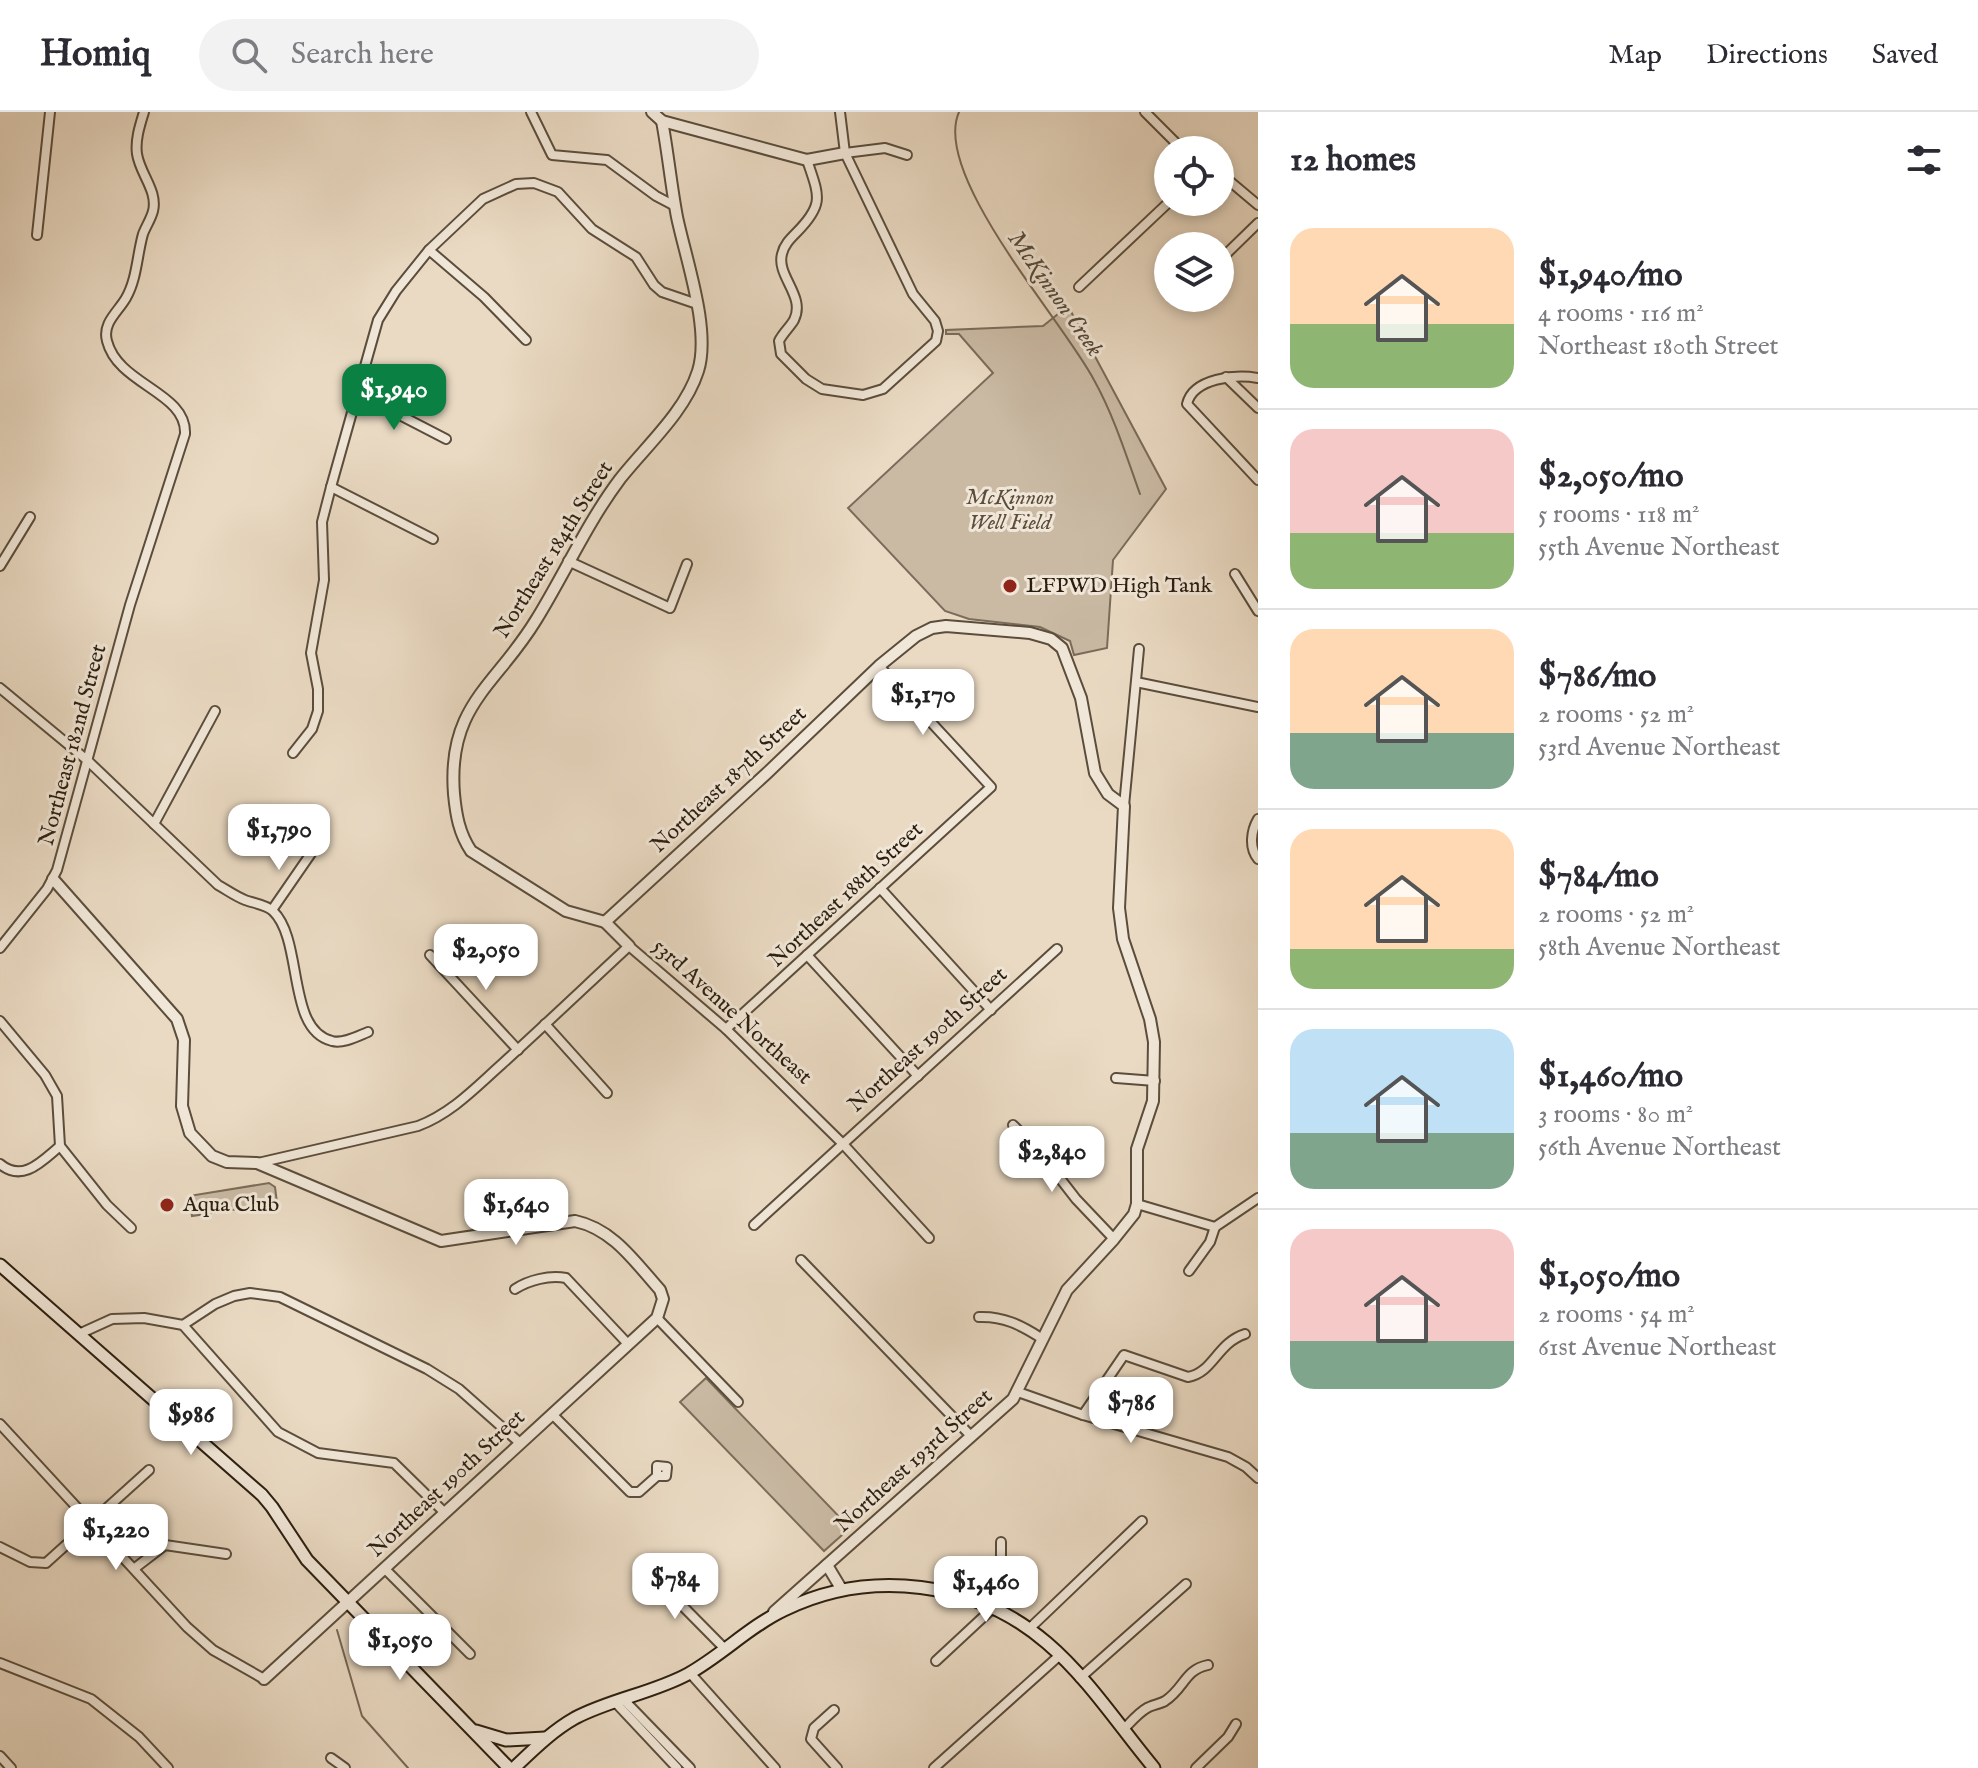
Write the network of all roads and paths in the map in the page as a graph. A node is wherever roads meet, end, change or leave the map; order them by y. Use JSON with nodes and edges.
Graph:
{"nodes":[{"id":1,"x":50,"y":112,"type":"edge"},
{"id":2,"x":144,"y":112,"type":"edge"},
{"id":3,"x":531,"y":112,"type":"edge"},
{"id":4,"x":652,"y":112,"type":"edge"},
{"id":5,"x":840,"y":112,"type":"edge"},
{"id":6,"x":1145,"y":112,"type":"edge"},
{"id":7,"x":662,"y":121,"type":"junction"},
{"id":8,"x":1169,"y":136,"type":"edge"},
{"id":9,"x":845,"y":153,"type":"junction"},
{"id":10,"x":907,"y":155,"type":"dead end"},
{"id":11,"x":807,"y":160,"type":"junction"},
{"id":12,"x":1234,"y":185,"type":"edge"},
{"id":13,"x":1258,"y":205,"type":"edge"},
{"id":14,"x":675,"y":206,"type":"junction"},
{"id":15,"x":1154,"y":216,"type":"edge"},
{"id":16,"x":1258,"y":223,"type":"edge"},
{"id":17,"x":37,"y":235,"type":"dead end"},
{"id":18,"x":1234,"y":246,"type":"edge"},
{"id":19,"x":429,"y":250,"type":"junction"},
{"id":20,"x":1079,"y":287,"type":"dead end"},
{"id":21,"x":697,"y":304,"type":"junction"},
{"id":22,"x":526,"y":340,"type":"dead end"},
{"id":23,"x":1226,"y":377,"type":"junction"},
{"id":24,"x":1258,"y":378,"type":"edge"},
{"id":25,"x":359,"y":394,"type":"junction"},
{"id":26,"x":1258,"y":408,"type":"edge"},
{"id":27,"x":446,"y":439,"type":"dead end"},
{"id":28,"x":1258,"y":480,"type":"edge"},
{"id":29,"x":331,"y":487,"type":"junction"},
{"id":30,"x":30,"y":517,"type":"dead end"},
{"id":31,"x":433,"y":539,"type":"dead end"},
{"id":32,"x":568,"y":561,"type":"junction"},
{"id":33,"x":687,"y":564,"type":"dead end"},
{"id":34,"x":0,"y":566,"type":"edge"},
{"id":35,"x":1235,"y":574,"type":"dead end"},
{"id":36,"x":1258,"y":611,"type":"edge"},
{"id":37,"x":1139,"y":649,"type":"dead end"},
{"id":38,"x":879,"y":666,"type":"junction"},
{"id":39,"x":1136,"y":682,"type":"junction"},
{"id":40,"x":0,"y":688,"type":"edge"},
{"id":41,"x":1258,"y":707,"type":"edge"},
{"id":42,"x":215,"y":711,"type":"dead end"},
{"id":43,"x":293,"y":753,"type":"dead end"},
{"id":44,"x":87,"y":760,"type":"junction"},
{"id":45,"x":1124,"y":806,"type":"junction"},
{"id":46,"x":1258,"y":819,"type":"edge"},
{"id":47,"x":154,"y":824,"type":"junction"},
{"id":48,"x":312,"y":852,"type":"dead end"},
{"id":49,"x":478,"y":858,"type":"joint"},
{"id":50,"x":1258,"y":859,"type":"edge"},
{"id":51,"x":53,"y":879,"type":"junction"},
{"id":52,"x":880,"y":888,"type":"junction"},
{"id":53,"x":272,"y":910,"type":"junction"},
{"id":54,"x":605,"y":922,"type":"junction"},
{"id":55,"x":629,"y":946,"type":"junction"},
{"id":56,"x":0,"y":948,"type":"edge"},
{"id":57,"x":1057,"y":949,"type":"dead end"},
{"id":58,"x":430,"y":955,"type":"dead end"},
{"id":59,"x":807,"y":955,"type":"junction"},
{"id":60,"x":991,"y":1010,"type":"junction"},
{"id":61,"x":0,"y":1021,"type":"edge"},
{"id":62,"x":545,"y":1024,"type":"junction"},
{"id":63,"x":726,"y":1029,"type":"junction"},
{"id":64,"x":368,"y":1032,"type":"dead end"},
{"id":65,"x":518,"y":1050,"type":"junction"},
{"id":66,"x":918,"y":1076,"type":"junction"},
{"id":67,"x":1116,"y":1078,"type":"dead end"},
{"id":68,"x":1155,"y":1081,"type":"junction"},
{"id":69,"x":607,"y":1093,"type":"dead end"},
{"id":70,"x":1013,"y":1125,"type":"dead end"},
{"id":71,"x":843,"y":1144,"type":"junction"},
{"id":72,"x":60,"y":1146,"type":"junction"},
{"id":73,"x":257,"y":1163,"type":"junction"},
{"id":74,"x":0,"y":1164,"type":"edge"},
{"id":75,"x":1258,"y":1198,"type":"edge"},
{"id":76,"x":1137,"y":1204,"type":"junction"},
{"id":77,"x":754,"y":1225,"type":"dead end"},
{"id":78,"x":1215,"y":1227,"type":"junction"},
{"id":79,"x":131,"y":1228,"type":"dead end"},
{"id":80,"x":929,"y":1238,"type":"dead end"},
{"id":81,"x":1114,"y":1239,"type":"junction"},
{"id":82,"x":801,"y":1260,"type":"dead end"},
{"id":83,"x":0,"y":1265,"type":"edge"},
{"id":84,"x":1189,"y":1271,"type":"dead end"},
{"id":85,"x":515,"y":1289,"type":"dead end"},
{"id":86,"x":979,"y":1317,"type":"dead end"},
{"id":87,"x":657,"y":1318,"type":"junction"},
{"id":88,"x":183,"y":1325,"type":"junction"},
{"id":89,"x":79,"y":1334,"type":"junction"},
{"id":90,"x":1245,"y":1334,"type":"dead end"},
{"id":91,"x":1041,"y":1338,"type":"junction"},
{"id":92,"x":628,"y":1344,"type":"junction"},
{"id":93,"x":1018,"y":1392,"type":"junction"},
{"id":94,"x":738,"y":1402,"type":"dead end"},
{"id":95,"x":552,"y":1414,"type":"junction"},
{"id":96,"x":1083,"y":1415,"type":"junction"},
{"id":97,"x":0,"y":1424,"type":"edge"},
{"id":98,"x":971,"y":1436,"type":"junction"},
{"id":99,"x":520,"y":1443,"type":"junction"},
{"id":100,"x":149,"y":1470,"type":"dead end"},
{"id":101,"x":657,"y":1476,"type":"dead end"},
{"id":102,"x":1258,"y":1478,"type":"edge"},
{"id":103,"x":445,"y":1513,"type":"junction"},
{"id":104,"x":1142,"y":1521,"type":"dead end"},
{"id":105,"x":91,"y":1524,"type":"junction"},
{"id":106,"x":1001,"y":1542,"type":"dead end"},
{"id":107,"x":0,"y":1547,"type":"edge"},
{"id":108,"x":226,"y":1554,"type":"dead end"},
{"id":109,"x":827,"y":1565,"type":"junction"},
{"id":110,"x":135,"y":1568,"type":"junction"},
{"id":111,"x":385,"y":1569,"type":"junction"},
{"id":112,"x":648,"y":1571,"type":"dead end"},
{"id":113,"x":1186,"y":1584,"type":"dead end"},
{"id":114,"x":842,"y":1590,"type":"junction"},
{"id":115,"x":963,"y":1596,"type":"junction"},
{"id":116,"x":348,"y":1603,"type":"junction"},
{"id":117,"x":993,"y":1608,"type":"junction"},
{"id":118,"x":766,"y":1620,"type":"junction"},
{"id":119,"x":1029,"y":1629,"type":"junction"},
{"id":120,"x":725,"y":1649,"type":"junction"},
{"id":121,"x":470,"y":1654,"type":"dead end"},
{"id":122,"x":1060,"y":1655,"type":"junction"},
{"id":123,"x":936,"y":1661,"type":"dead end"},
{"id":124,"x":0,"y":1663,"type":"edge"},
{"id":125,"x":1208,"y":1665,"type":"dead end"},
{"id":126,"x":690,"y":1673,"type":"junction"},
{"id":127,"x":1080,"y":1678,"type":"junction"},
{"id":128,"x":264,"y":1679,"type":"joint"},
{"id":129,"x":619,"y":1701,"type":"junction"},
{"id":130,"x":834,"y":1710,"type":"dead end"},
{"id":131,"x":1236,"y":1724,"type":"dead end"},
{"id":132,"x":471,"y":1729,"type":"junction"},
{"id":133,"x":1123,"y":1730,"type":"junction"},
{"id":134,"x":546,"y":1738,"type":"junction"},
{"id":135,"x":0,"y":1756,"type":"edge"},
{"id":136,"x":331,"y":1758,"type":"dead end"},
{"id":137,"x":11,"y":1768,"type":"edge"},
{"id":138,"x":168,"y":1768,"type":"edge"},
{"id":139,"x":345,"y":1768,"type":"edge"},
{"id":140,"x":512,"y":1768,"type":"edge"},
{"id":141,"x":677,"y":1768,"type":"edge"},
{"id":142,"x":690,"y":1768,"type":"edge"},
{"id":143,"x":775,"y":1768,"type":"edge"},
{"id":144,"x":837,"y":1768,"type":"edge"},
{"id":145,"x":934,"y":1768,"type":"edge"},
{"id":146,"x":1154,"y":1768,"type":"edge"},
{"id":147,"x":1196,"y":1768,"type":"edge"}],
"edges":[{"from":1,"to":17,"type":"street"},
{"from":2,"to":44,"type":"street","name":"Northeast 182nd Street"},
{"from":3,"to":14,"type":"street"},
{"from":4,"to":7,"type":"street"},
{"from":5,"to":9,"type":"street"},
{"from":6,"to":8,"type":"street"},
{"from":7,"to":11,"type":"street"},
{"from":7,"to":14,"type":"street","name":"Northeast 184th Street"},
{"from":9,"to":10,"type":"street"},
{"from":9,"to":11,"type":"street"},
{"from":9,"to":11,"type":"street"},
{"from":12,"to":13,"type":"street"},
{"from":14,"to":21,"type":"street","name":"Northeast 184th Street"},
{"from":15,"to":20,"type":"street"},
{"from":16,"to":18,"type":"street"},
{"from":19,"to":21,"type":"street"},
{"from":19,"to":22,"type":"street"},
{"from":19,"to":25,"type":"street"},
{"from":21,"to":32,"type":"street","name":"Northeast 184th Street"},
{"from":23,"to":24,"type":"street"},
{"from":23,"to":26,"type":"street"},
{"from":23,"to":28,"type":"street"},
{"from":25,"to":27,"type":"street"},
{"from":25,"to":29,"type":"street"},
{"from":29,"to":31,"type":"street"},
{"from":29,"to":43,"type":"street"},
{"from":30,"to":34,"type":"street"},
{"from":32,"to":33,"type":"street"},
{"from":32,"to":49,"type":"street","name":"Northeast 184th Street"},
{"from":35,"to":36,"type":"street"},
{"from":37,"to":39,"type":"street"},
{"from":38,"to":45,"type":"street","name":"Northeast 187th Street"},
{"from":38,"to":52,"type":"street","name":"Northeast 188th Street"},
{"from":38,"to":54,"type":"street","name":"Northeast 187th Street"},
{"from":39,"to":41,"type":"street"},
{"from":39,"to":45,"type":"street"},
{"from":40,"to":44,"type":"street"},
{"from":42,"to":47,"type":"street"},
{"from":44,"to":47,"type":"street"},
{"from":44,"to":51,"type":"street","name":"Northeast 182nd Street"},
{"from":45,"to":68,"type":"street"},
{"from":46,"to":50,"type":"street"},
{"from":47,"to":53,"type":"street"},
{"from":48,"to":53,"type":"street"},
{"from":49,"to":54,"type":"street","name":"53rd Avenue Northeast"},
{"from":51,"to":56,"type":"street","name":"Northeast 182nd Street"},
{"from":51,"to":73,"type":"street"},
{"from":52,"to":59,"type":"street","name":"Northeast 188th Street"},
{"from":52,"to":60,"type":"street"},
{"from":53,"to":64,"type":"street"},
{"from":54,"to":55,"type":"street","name":"53rd Avenue Northeast"},
{"from":55,"to":62,"type":"street"},
{"from":55,"to":63,"type":"street","name":"53rd Avenue Northeast"},
{"from":57,"to":60,"type":"street","name":"Northeast 190th Street"},
{"from":58,"to":65,"type":"street"},
{"from":59,"to":63,"type":"street","name":"Northeast 188th Street"},
{"from":59,"to":66,"type":"street"},
{"from":60,"to":66,"type":"street","name":"Northeast 190th Street"},
{"from":61,"to":72,"type":"street"},
{"from":62,"to":65,"type":"street"},
{"from":62,"to":69,"type":"street"},
{"from":63,"to":71,"type":"street","name":"53rd Avenue Northeast"},
{"from":65,"to":73,"type":"street"},
{"from":66,"to":71,"type":"street","name":"Northeast 190th Street"},
{"from":67,"to":68,"type":"street"},
{"from":68,"to":76,"type":"street"},
{"from":70,"to":81,"type":"street"},
{"from":71,"to":77,"type":"street","name":"Northeast 190th Street"},
{"from":71,"to":80,"type":"street","name":"53rd Avenue Northeast"},
{"from":72,"to":74,"type":"street"},
{"from":72,"to":79,"type":"street"},
{"from":73,"to":87,"type":"street"},
{"from":75,"to":78,"type":"street"},
{"from":76,"to":78,"type":"street"},
{"from":76,"to":81,"type":"street","name":"Northeast 193rd Street"},
{"from":78,"to":84,"type":"street"},
{"from":81,"to":91,"type":"street","name":"Northeast 193rd Street"},
{"from":82,"to":98,"type":"street"},
{"from":83,"to":89,"type":"main road"},
{"from":85,"to":92,"type":"street"},
{"from":86,"to":91,"type":"street"},
{"from":87,"to":92,"type":"street","name":"Northeast 190th Street"},
{"from":87,"to":94,"type":"street"},
{"from":88,"to":89,"type":"street"},
{"from":88,"to":99,"type":"street"},
{"from":88,"to":103,"type":"street"},
{"from":89,"to":116,"type":"main road"},
{"from":90,"to":96,"type":"street"},
{"from":91,"to":93,"type":"street","name":"Northeast 193rd Street"},
{"from":92,"to":95,"type":"street","name":"Northeast 190th Street"},
{"from":93,"to":96,"type":"street"},
{"from":93,"to":98,"type":"street","name":"Northeast 193rd Street"},
{"from":95,"to":99,"type":"street","name":"Northeast 190th Street"},
{"from":95,"to":101,"type":"street"},
{"from":96,"to":102,"type":"street"},
{"from":97,"to":105,"type":"street"},
{"from":98,"to":109,"type":"street","name":"Northeast 193rd Street"},
{"from":99,"to":103,"type":"street","name":"Northeast 190th Street"},
{"from":100,"to":105,"type":"street"},
{"from":103,"to":111,"type":"street","name":"Northeast 190th Street"},
{"from":104,"to":119,"type":"street"},
{"from":105,"to":107,"type":"street"},
{"from":105,"to":110,"type":"street"},
{"from":106,"to":115,"type":"street"},
{"from":108,"to":110,"type":"street"},
{"from":109,"to":114,"type":"street"},
{"from":109,"to":118,"type":"street","name":"Northeast 193rd Street"},
{"from":110,"to":128,"type":"street"},
{"from":111,"to":116,"type":"street","name":"Northeast 190th Street"},
{"from":111,"to":121,"type":"street"},
{"from":112,"to":120,"type":"street"},
{"from":113,"to":127,"type":"street"},
{"from":114,"to":115,"type":"main road"},
{"from":114,"to":118,"type":"main road"},
{"from":115,"to":117,"type":"main road"},
{"from":116,"to":128,"type":"street","name":"Northeast 190th Street"},
{"from":116,"to":132,"type":"main road"},
{"from":117,"to":119,"type":"main road"},
{"from":117,"to":123,"type":"street"},
{"from":118,"to":120,"type":"main road","name":"Northeast 193rd Street"},
{"from":119,"to":122,"type":"main road"},
{"from":120,"to":126,"type":"main road","name":"Northeast 193rd Street"},
{"from":122,"to":127,"type":"main road"},
{"from":122,"to":145,"type":"street"},
{"from":124,"to":138,"type":"street"},
{"from":125,"to":133,"type":"street"},
{"from":126,"to":129,"type":"main road","name":"Northeast 193rd Street"},
{"from":126,"to":143,"type":"street"},
{"from":127,"to":133,"type":"main road"},
{"from":129,"to":134,"type":"main road","name":"Northeast 193rd Street"},
{"from":129,"to":141,"type":"street"},
{"from":129,"to":142,"type":"street"},
{"from":130,"to":144,"type":"street"},
{"from":131,"to":147,"type":"street"},
{"from":132,"to":134,"type":"main road"},
{"from":132,"to":140,"type":"main road"},
{"from":133,"to":146,"type":"main road"},
{"from":134,"to":140,"type":"main road","name":"Northeast 193rd Street"},
{"from":135,"to":137,"type":"street"},
{"from":136,"to":139,"type":"street"}]}
